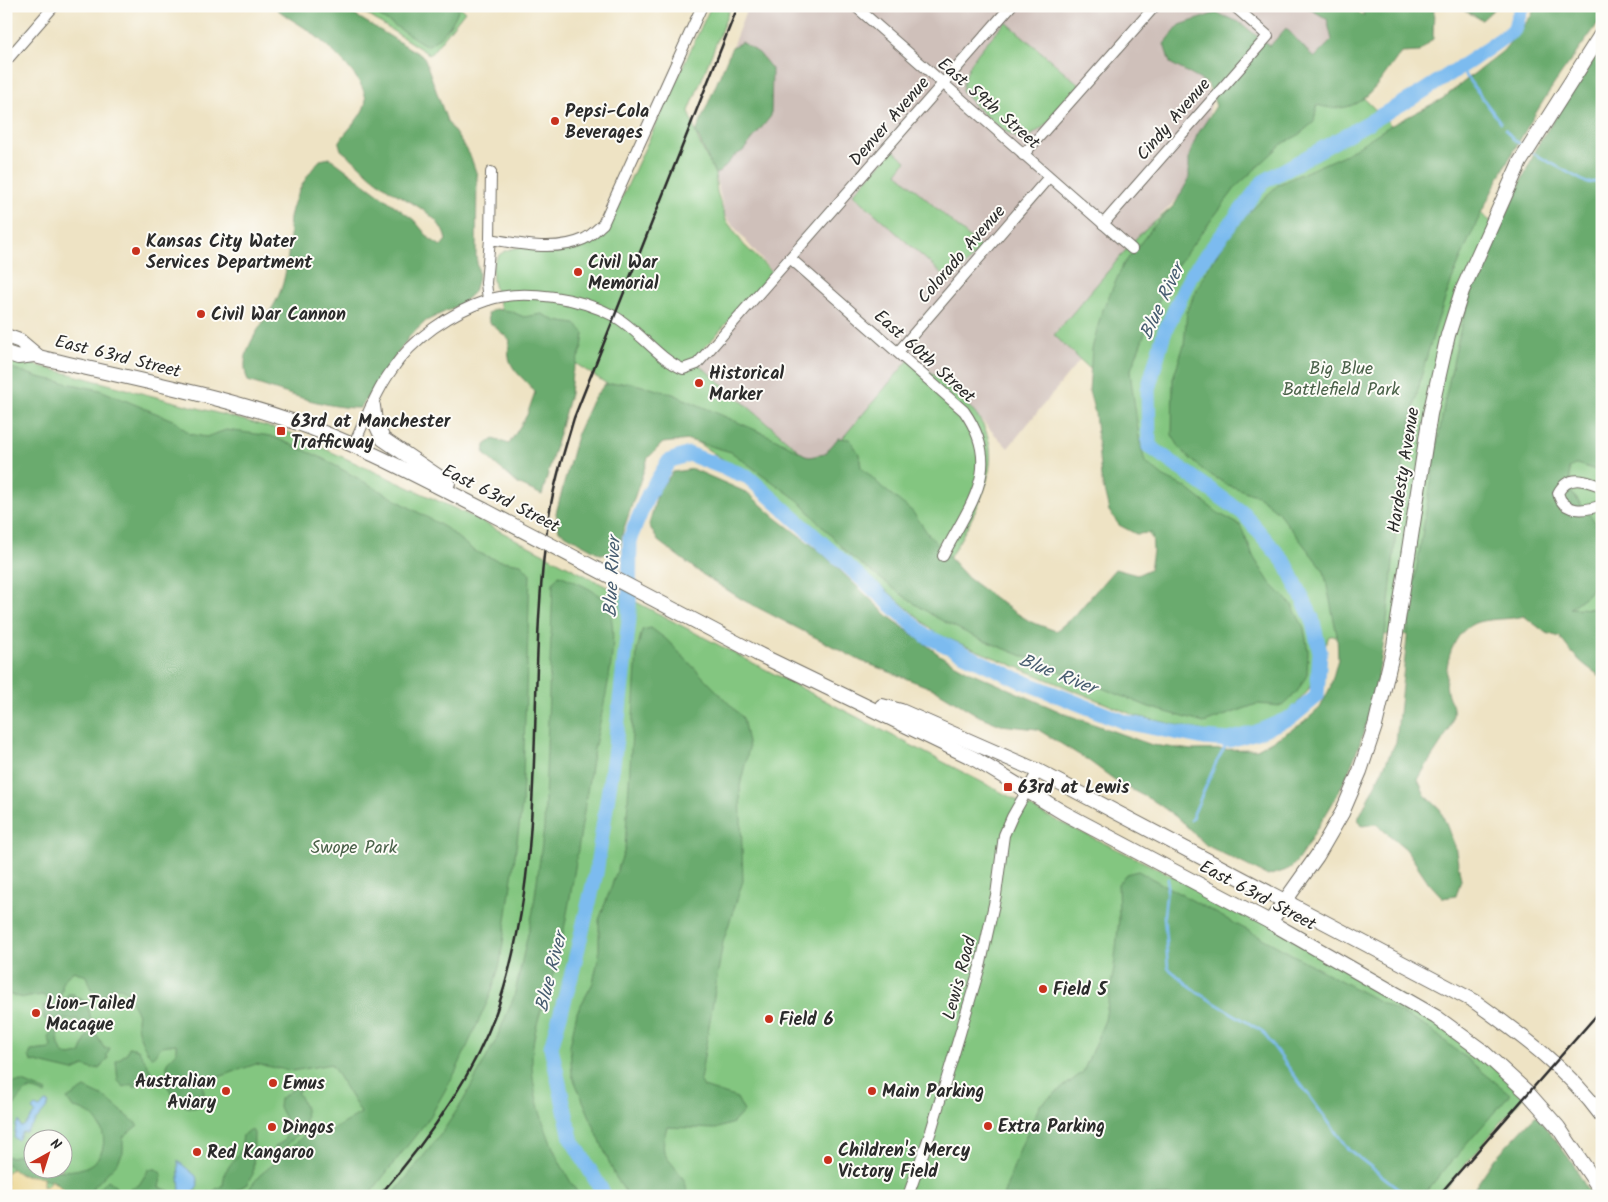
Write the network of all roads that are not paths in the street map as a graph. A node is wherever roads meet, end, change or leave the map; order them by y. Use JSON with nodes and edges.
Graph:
{"nodes":[{"id":1,"x":702,"y":6,"type":"edge"},
{"id":2,"x":855,"y":6,"type":"edge"},
{"id":3,"x":872,"y":6,"type":"edge"},
{"id":4,"x":1012,"y":6,"type":"edge"},
{"id":5,"x":1155,"y":6,"type":"edge"},
{"id":6,"x":1234,"y":6,"type":"edge"},
{"id":7,"x":49,"y":8,"type":"edge"},
{"id":8,"x":865,"y":15,"type":"junction"},
{"id":9,"x":1602,"y":33,"type":"edge"},
{"id":10,"x":6,"y":60,"type":"edge"},
{"id":11,"x":943,"y":84,"type":"junction"},
{"id":12,"x":1023,"y":155,"type":"junction"},
{"id":13,"x":491,"y":172,"type":"dead end"},
{"id":14,"x":1048,"y":177,"type":"junction"},
{"id":15,"x":1103,"y":224,"type":"junction"},
{"id":16,"x":490,"y":239,"type":"junction"},
{"id":17,"x":1132,"y":249,"type":"dead end"},
{"id":18,"x":790,"y":258,"type":"junction"},
{"id":19,"x":488,"y":300,"type":"junction"},
{"id":20,"x":6,"y":336,"type":"edge"},
{"id":21,"x":898,"y":352,"type":"junction"},
{"id":22,"x":6,"y":353,"type":"edge"},
{"id":23,"x":34,"y":355,"type":"junction"},
{"id":24,"x":373,"y":406,"type":"junction"},
{"id":25,"x":353,"y":446,"type":"junction"},
{"id":26,"x":1602,"y":487,"type":"edge"},
{"id":27,"x":1602,"y":505,"type":"edge"},
{"id":28,"x":484,"y":510,"type":"junction"},
{"id":29,"x":943,"y":556,"type":"dead end"},
{"id":30,"x":846,"y":696,"type":"junction"},
{"id":31,"x":1038,"y":771,"type":"junction"},
{"id":32,"x":1027,"y":791,"type":"junction"},
{"id":33,"x":1285,"y":900,"type":"junction"},
{"id":34,"x":1270,"y":922,"type":"junction"},
{"id":35,"x":1602,"y":1116,"type":"edge"},
{"id":36,"x":1602,"y":1192,"type":"edge"},
{"id":37,"x":908,"y":1196,"type":"edge"}],
"edges":[{"from":1,"to":16,"type":"street"},
{"from":2,"to":8,"type":"street","name":"East 59th Street"},
{"from":3,"to":8,"type":"street"},
{"from":4,"to":11,"type":"street","name":"Denver Avenue"},
{"from":5,"to":12,"type":"street"},
{"from":6,"to":15,"type":"street","name":"Cindy Avenue"},
{"from":7,"to":10,"type":"street"},
{"from":8,"to":11,"type":"street","name":"East 59th Street"},
{"from":9,"to":33,"type":"main road","name":"Hardesty Avenue"},
{"from":11,"to":12,"type":"street","name":"East 59th Street"},
{"from":11,"to":18,"type":"street","name":"Denver Avenue"},
{"from":12,"to":14,"type":"street","name":"East 59th Street"},
{"from":13,"to":16,"type":"street"},
{"from":14,"to":15,"type":"street","name":"East 59th Street"},
{"from":14,"to":21,"type":"street","name":"Colorado Avenue"},
{"from":15,"to":17,"type":"street","name":"East 59th Street"},
{"from":16,"to":19,"type":"street"},
{"from":18,"to":19,"type":"street","name":"Denver Avenue"},
{"from":18,"to":21,"type":"street","name":"East 60th Street"},
{"from":19,"to":24,"type":"street"},
{"from":20,"to":23,"type":"main road","name":"East 63rd Street"},
{"from":21,"to":29,"type":"street","name":"East 60th Street"},
{"from":22,"to":23,"type":"main road","name":"East 63rd Street"},
{"from":23,"to":25,"type":"main road","name":"East 63rd Street"},
{"from":24,"to":25,"type":"street"},
{"from":24,"to":28,"type":"main road"},
{"from":25,"to":28,"type":"main road","name":"East 63rd Street"},
{"from":26,"to":27,"type":"street"},
{"from":28,"to":30,"type":"main road","name":"East 63rd Street","bridge":true},
{"from":30,"to":31,"type":"main road","name":"East 63rd Street"},
{"from":30,"to":32,"type":"main road","name":"East 63rd Street"},
{"from":31,"to":32,"type":"street","name":"Lewis Road"},
{"from":31,"to":33,"type":"main road","name":"East 63rd Street"},
{"from":32,"to":34,"type":"main road","name":"East 63rd Street"},
{"from":32,"to":37,"type":"street","name":"Lewis Road"},
{"from":33,"to":34,"type":"main road","name":"Hardesty Avenue"},
{"from":33,"to":35,"type":"main road","name":"East 63rd Street"},
{"from":34,"to":36,"type":"main road","name":"East 63rd Street"}]}
